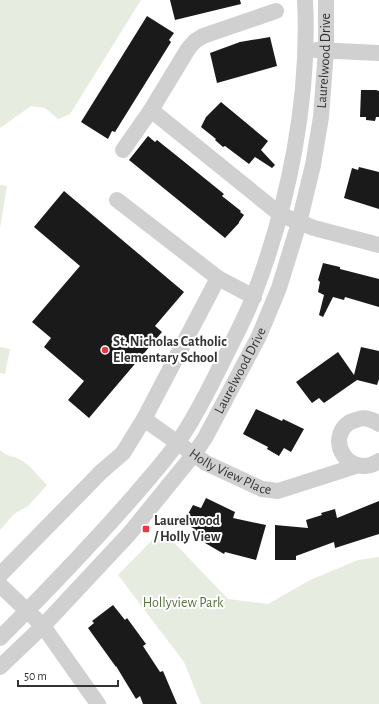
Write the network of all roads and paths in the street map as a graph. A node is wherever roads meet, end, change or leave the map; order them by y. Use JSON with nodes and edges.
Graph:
{"nodes":[{"id":1,"x":304,"y":0,"type":"edge"},
{"id":2,"x":326,"y":0,"type":"edge"},
{"id":3,"x":276,"y":11,"type":"dead end"},
{"id":4,"x":306,"y":50,"type":"junction"},
{"id":5,"x":326,"y":50,"type":"junction"},
{"id":6,"x":379,"y":53,"type":"edge"},
{"id":7,"x":151,"y":110,"type":"junction"},
{"id":8,"x":122,"y":150,"type":"dead end"},
{"id":9,"x":117,"y":200,"type":"dead end"},
{"id":10,"x":281,"y":215,"type":"junction"},
{"id":11,"x":299,"y":223,"type":"junction"},
{"id":12,"x":379,"y":245,"type":"edge"},
{"id":13,"x":218,"y":278,"type":"junction"},
{"id":14,"x":254,"y":297,"type":"junction"},
{"id":15,"x":144,"y":419,"type":"junction"},
{"id":16,"x":379,"y":424,"type":"edge"},
{"id":17,"x":177,"y":443,"type":"junction"},
{"id":18,"x":194,"y":454,"type":"junction"},
{"id":19,"x":379,"y":461,"type":"edge"},
{"id":20,"x":356,"y":466,"type":"junction"},
{"id":21,"x":0,"y":576,"type":"edge"},
{"id":22,"x":0,"y":585,"type":"edge"},
{"id":23,"x":27,"y":611,"type":"junction"},
{"id":24,"x":43,"y":626,"type":"junction"},
{"id":25,"x":0,"y":638,"type":"edge"},
{"id":26,"x":0,"y":667,"type":"edge"},
{"id":27,"x":98,"y":704,"type":"edge"}],
"edges":[{"from":1,"to":4,"type":"street","name":"Laurelwood Drive"},
{"from":2,"to":5,"type":"street","name":"Laurelwood Drive"},
{"from":3,"to":7,"type":"street"},
{"from":4,"to":5,"type":"street"},
{"from":4,"to":10,"type":"street","name":"Laurelwood Drive"},
{"from":5,"to":6,"type":"street"},
{"from":5,"to":11,"type":"street","name":"Laurelwood Drive"},
{"from":7,"to":8,"type":"street"},
{"from":7,"to":10,"type":"street"},
{"from":9,"to":13,"type":"street"},
{"from":10,"to":11,"type":"street"},
{"from":10,"to":14,"type":"street","name":"Laurelwood Drive"},
{"from":11,"to":12,"type":"street"},
{"from":11,"to":18,"type":"street","name":"Laurelwood Drive"},
{"from":13,"to":14,"type":"street"},
{"from":13,"to":15,"type":"street"},
{"from":14,"to":17,"type":"street","name":"Laurelwood Drive"},
{"from":15,"to":17,"type":"street","name":"Holly View Place"},
{"from":15,"to":21,"type":"street"},
{"from":16,"to":20,"type":"street"},
{"from":17,"to":18,"type":"street","name":"Holly View Place"},
{"from":17,"to":23,"type":"street","name":"Laurelwood Drive"},
{"from":18,"to":20,"type":"street","name":"Holly View Place"},
{"from":18,"to":24,"type":"street","name":"Laurelwood Drive"},
{"from":19,"to":20,"type":"street","name":"Holly View Place"},
{"from":22,"to":23,"type":"street"},
{"from":23,"to":24,"type":"street"},
{"from":23,"to":25,"type":"street","name":"Laurelwood Drive"},
{"from":24,"to":26,"type":"street","name":"Laurelwood Drive"},
{"from":24,"to":27,"type":"street"}]}
